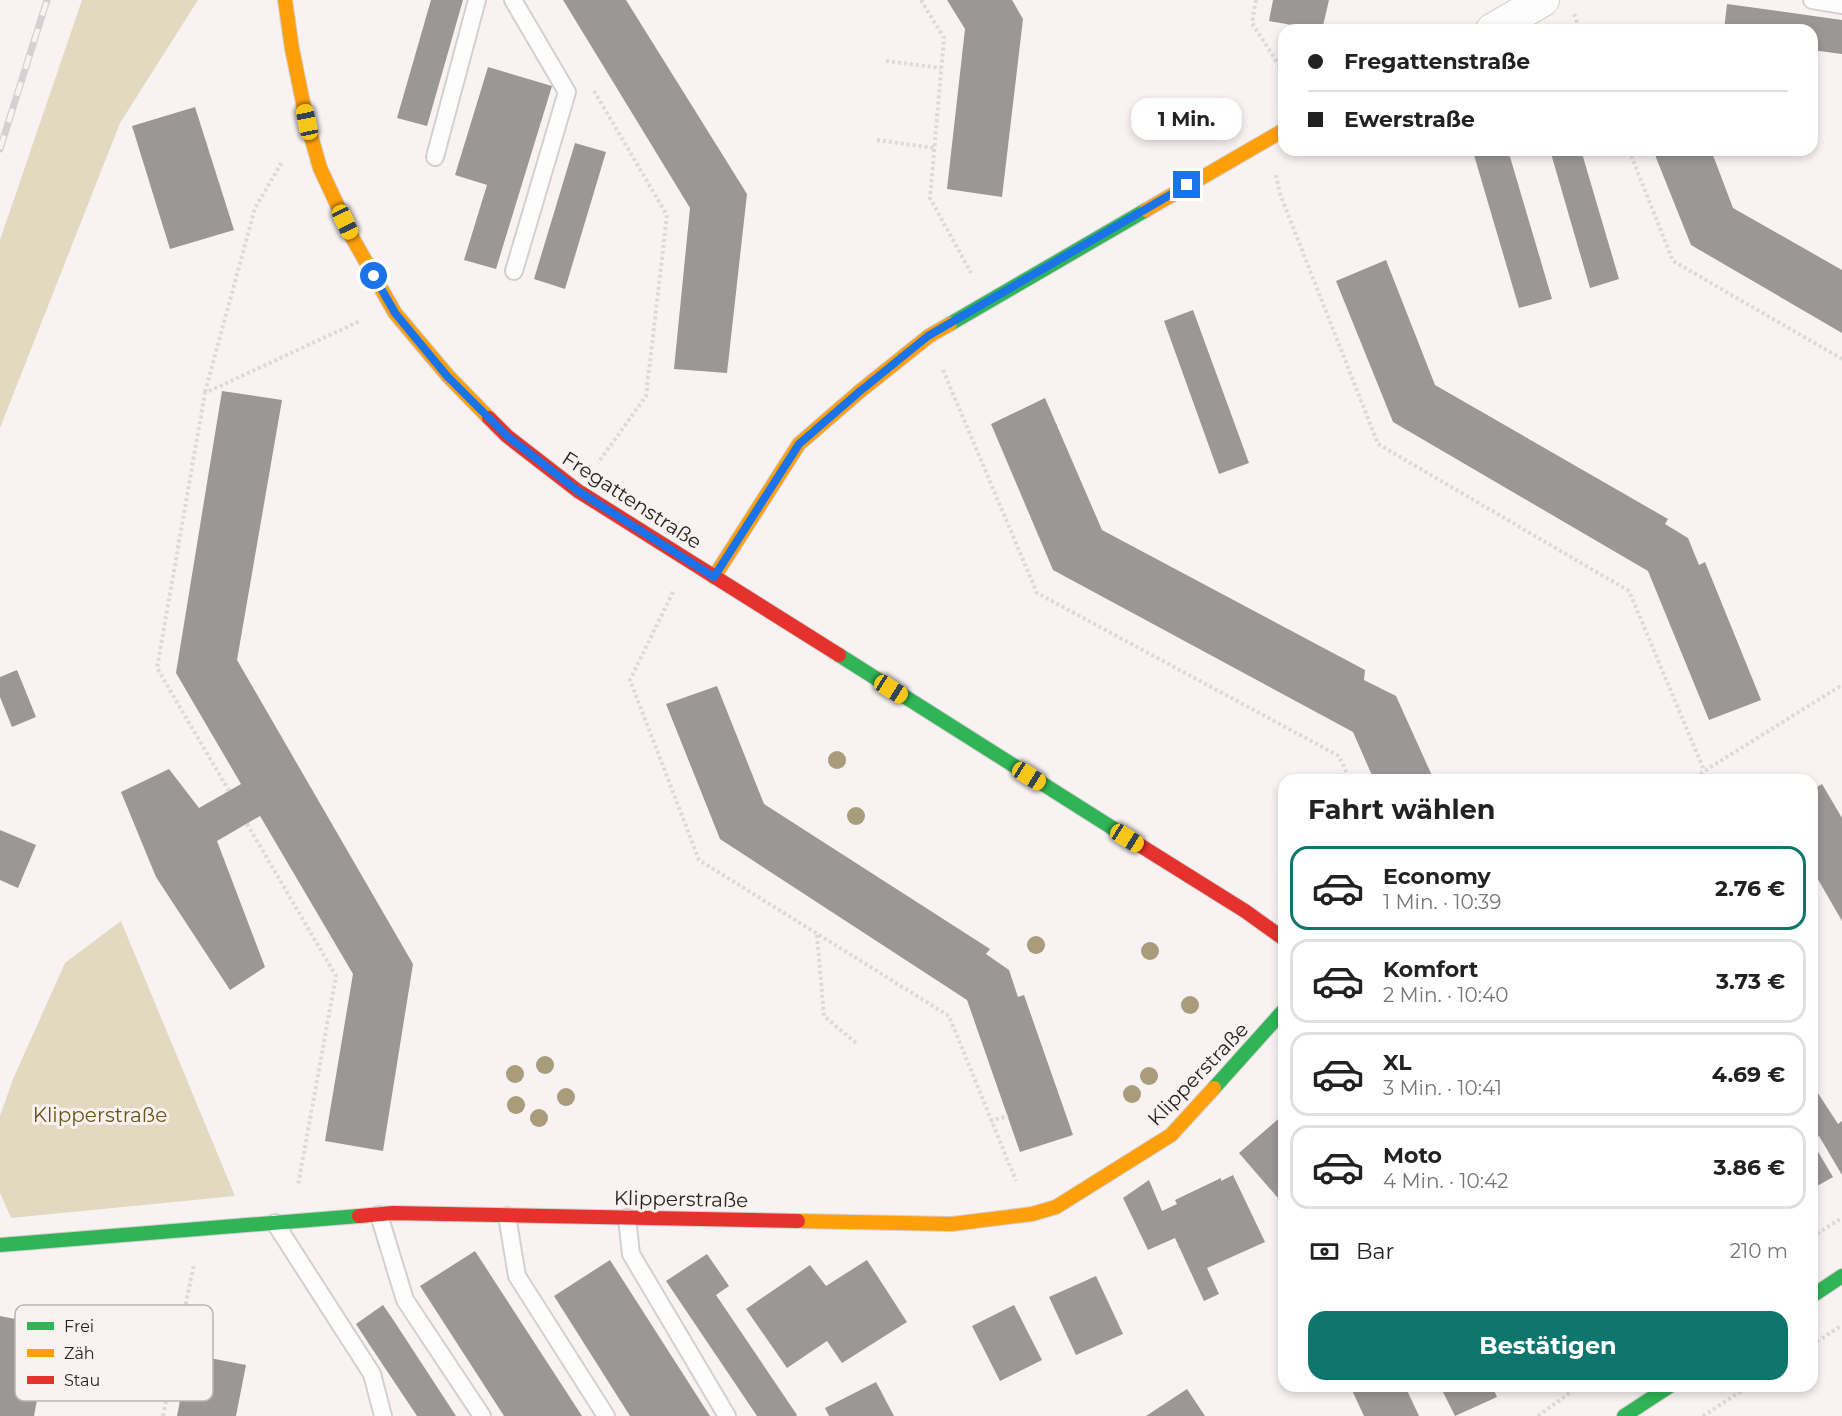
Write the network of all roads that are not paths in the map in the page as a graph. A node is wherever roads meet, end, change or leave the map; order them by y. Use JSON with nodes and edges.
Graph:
{"nodes":[{"id":1,"x":285,"y":0,"type":"edge"},
{"id":2,"x":477,"y":0,"type":"edge"},
{"id":3,"x":513,"y":0,"type":"edge"},
{"id":4,"x":1543,"y":0,"type":"edge"},
{"id":5,"x":1812,"y":0,"type":"edge"},
{"id":6,"x":1842,"y":5,"type":"edge"},
{"id":7,"x":1502,"y":24,"type":"edge"},
{"id":8,"x":1278,"y":133,"type":"edge"},
{"id":9,"x":435,"y":157,"type":"dead end"},
{"id":10,"x":513,"y":271,"type":"dead end"},
{"id":11,"x":714,"y":577,"type":"junction"},
{"id":12,"x":1278,"y":935,"type":"edge"},
{"id":13,"x":1278,"y":1017,"type":"edge"},
{"id":14,"x":379,"y":1215,"type":"junction"},
{"id":15,"x":507,"y":1216,"type":"junction"},
{"id":16,"x":627,"y":1218,"type":"junction"},
{"id":17,"x":283,"y":1222,"type":"junction"},
{"id":18,"x":0,"y":1245,"type":"edge"},
{"id":19,"x":1842,"y":1276,"type":"edge"},
{"id":20,"x":1818,"y":1292,"type":"edge"},
{"id":21,"x":1656,"y":1392,"type":"edge"},
{"id":22,"x":384,"y":1416,"type":"edge"},
{"id":23,"x":482,"y":1416,"type":"edge"},
{"id":24,"x":606,"y":1416,"type":"edge"},
{"id":25,"x":727,"y":1416,"type":"edge"},
{"id":26,"x":1624,"y":1416,"type":"edge"}],
"edges":[{"from":1,"to":11,"type":"street","name":"Fregattenstraße"},
{"from":2,"to":9,"type":"lane"},
{"from":3,"to":10,"type":"lane"},
{"from":4,"to":7,"type":"street"},
{"from":5,"to":6,"type":"lane"},
{"from":8,"to":11,"type":"street"},
{"from":11,"to":12,"type":"street","name":"Fregattenstraße"},
{"from":13,"to":16,"type":"street","name":"Klipperstraße"},
{"from":14,"to":15,"type":"street","name":"Klipperstraße"},
{"from":14,"to":17,"type":"street","name":"Klipperstraße"},
{"from":14,"to":23,"type":"lane"},
{"from":15,"to":16,"type":"street","name":"Klipperstraße"},
{"from":15,"to":24,"type":"lane"},
{"from":16,"to":25,"type":"lane"},
{"from":17,"to":18,"type":"street","name":"Klipperstraße"},
{"from":17,"to":22,"type":"lane"},
{"from":19,"to":20,"type":"street"},
{"from":21,"to":26,"type":"street"}]}
